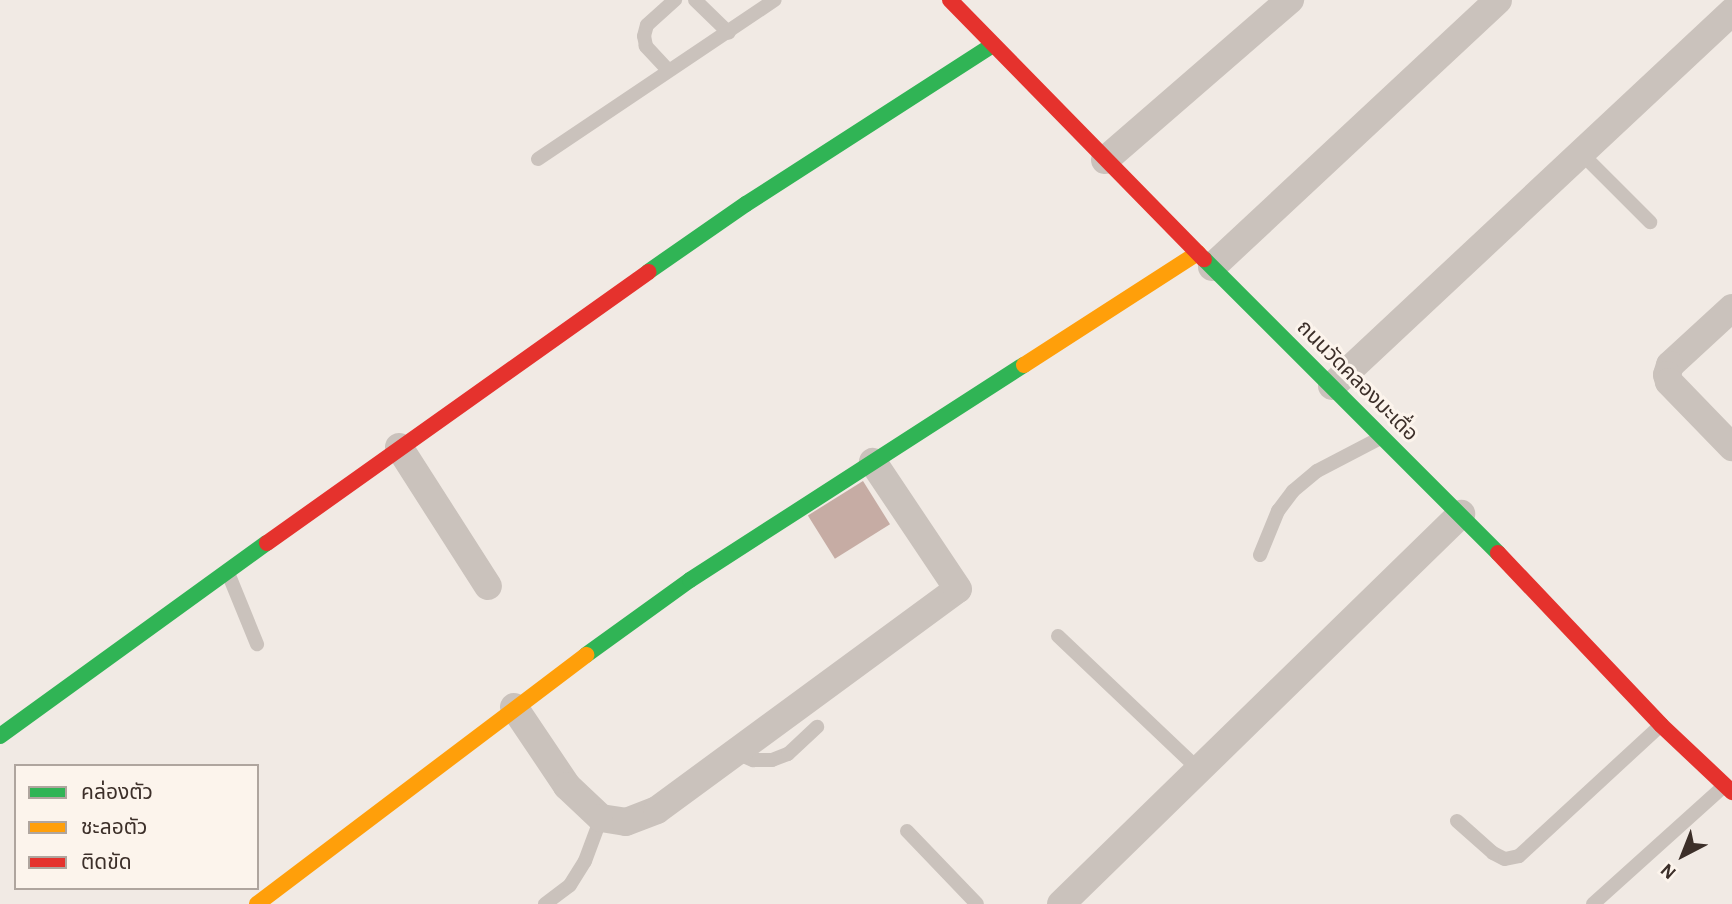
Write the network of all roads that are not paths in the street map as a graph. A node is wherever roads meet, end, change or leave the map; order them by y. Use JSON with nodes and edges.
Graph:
{"nodes":[{"id":1,"x":675,"y":0,"type":"edge"},
{"id":2,"x":695,"y":0,"type":"edge"},
{"id":3,"x":775,"y":0,"type":"edge"},
{"id":4,"x":950,"y":0,"type":"edge"},
{"id":5,"x":1290,"y":0,"type":"edge"},
{"id":6,"x":1498,"y":0,"type":"edge"},
{"id":7,"x":1732,"y":12,"type":"edge"},
{"id":8,"x":729,"y":33,"type":"junction"},
{"id":9,"x":993,"y":45,"type":"junction"},
{"id":10,"x":668,"y":70,"type":"junction"},
{"id":11,"x":1581,"y":153,"type":"junction"},
{"id":12,"x":538,"y":159,"type":"dead end"},
{"id":13,"x":1105,"y":160,"type":"junction"},
{"id":14,"x":1650,"y":222,"type":"dead end"},
{"id":15,"x":1205,"y":260,"type":"junction"},
{"id":16,"x":1732,"y":307,"type":"edge"},
{"id":17,"x":1332,"y":386,"type":"junction"},
{"id":18,"x":1383,"y":436,"type":"junction"},
{"id":19,"x":399,"y":447,"type":"junction"},
{"id":20,"x":1732,"y":447,"type":"edge"},
{"id":21,"x":873,"y":462,"type":"junction"},
{"id":22,"x":1461,"y":514,"type":"junction"},
{"id":23,"x":1260,"y":555,"type":"dead end"},
{"id":24,"x":227,"y":571,"type":"junction"},
{"id":25,"x":488,"y":586,"type":"dead end"},
{"id":26,"x":1058,"y":636,"type":"dead end"},
{"id":27,"x":257,"y":644,"type":"dead end"},
{"id":28,"x":514,"y":707,"type":"junction"},
{"id":29,"x":1661,"y":725,"type":"junction"},
{"id":30,"x":817,"y":727,"type":"dead end"},
{"id":31,"x":0,"y":736,"type":"edge"},
{"id":32,"x":733,"y":752,"type":"junction"},
{"id":33,"x":1199,"y":770,"type":"junction"},
{"id":34,"x":1730,"y":786,"type":"edge"},
{"id":35,"x":601,"y":818,"type":"junction"},
{"id":36,"x":1457,"y":821,"type":"dead end"},
{"id":37,"x":906,"y":831,"type":"dead end"},
{"id":38,"x":257,"y":904,"type":"edge"},
{"id":39,"x":545,"y":904,"type":"edge"},
{"id":40,"x":977,"y":904,"type":"edge"},
{"id":41,"x":1061,"y":904,"type":"edge"},
{"id":42,"x":1593,"y":904,"type":"edge"}],
"edges":[{"from":1,"to":10,"type":"lane"},
{"from":2,"to":8,"type":"lane"},
{"from":3,"to":8,"type":"lane"},
{"from":4,"to":9,"type":"street","name":"ถนนวัดคลองมะเดื่อ"},
{"from":5,"to":13,"type":"street"},
{"from":6,"to":15,"type":"street"},
{"from":7,"to":11,"type":"street"},
{"from":8,"to":10,"type":"lane"},
{"from":9,"to":13,"type":"street","name":"ถนนวัดคลองมะเดื่อ"},
{"from":9,"to":19,"type":"street"},
{"from":10,"to":12,"type":"lane"},
{"from":11,"to":14,"type":"lane"},
{"from":11,"to":17,"type":"street"},
{"from":13,"to":15,"type":"street","name":"ถนนวัดคลองมะเดื่อ"},
{"from":15,"to":17,"type":"street","name":"ถนนวัดคลองมะเดื่อ"},
{"from":15,"to":21,"type":"street"},
{"from":16,"to":20,"type":"street"},
{"from":17,"to":18,"type":"street","name":"ถนนวัดคลองมะเดื่อ"},
{"from":18,"to":22,"type":"street","name":"ถนนวัดคลองมะเดื่อ"},
{"from":18,"to":23,"type":"lane"},
{"from":19,"to":24,"type":"street"},
{"from":19,"to":25,"type":"street"},
{"from":21,"to":28,"type":"street"},
{"from":21,"to":32,"type":"street"},
{"from":22,"to":29,"type":"street","name":"ถนนวัดคลองมะเดื่อ"},
{"from":22,"to":33,"type":"street"},
{"from":24,"to":27,"type":"lane"},
{"from":24,"to":31,"type":"street"},
{"from":26,"to":33,"type":"lane"},
{"from":28,"to":35,"type":"street"},
{"from":28,"to":38,"type":"street"},
{"from":29,"to":34,"type":"street","name":"ถนนวัดคลองมะเดื่อ"},
{"from":29,"to":36,"type":"lane"},
{"from":30,"to":32,"type":"lane"},
{"from":32,"to":35,"type":"street"},
{"from":33,"to":41,"type":"street"},
{"from":34,"to":42,"type":"lane"},
{"from":35,"to":39,"type":"lane"},
{"from":37,"to":40,"type":"lane"}]}
